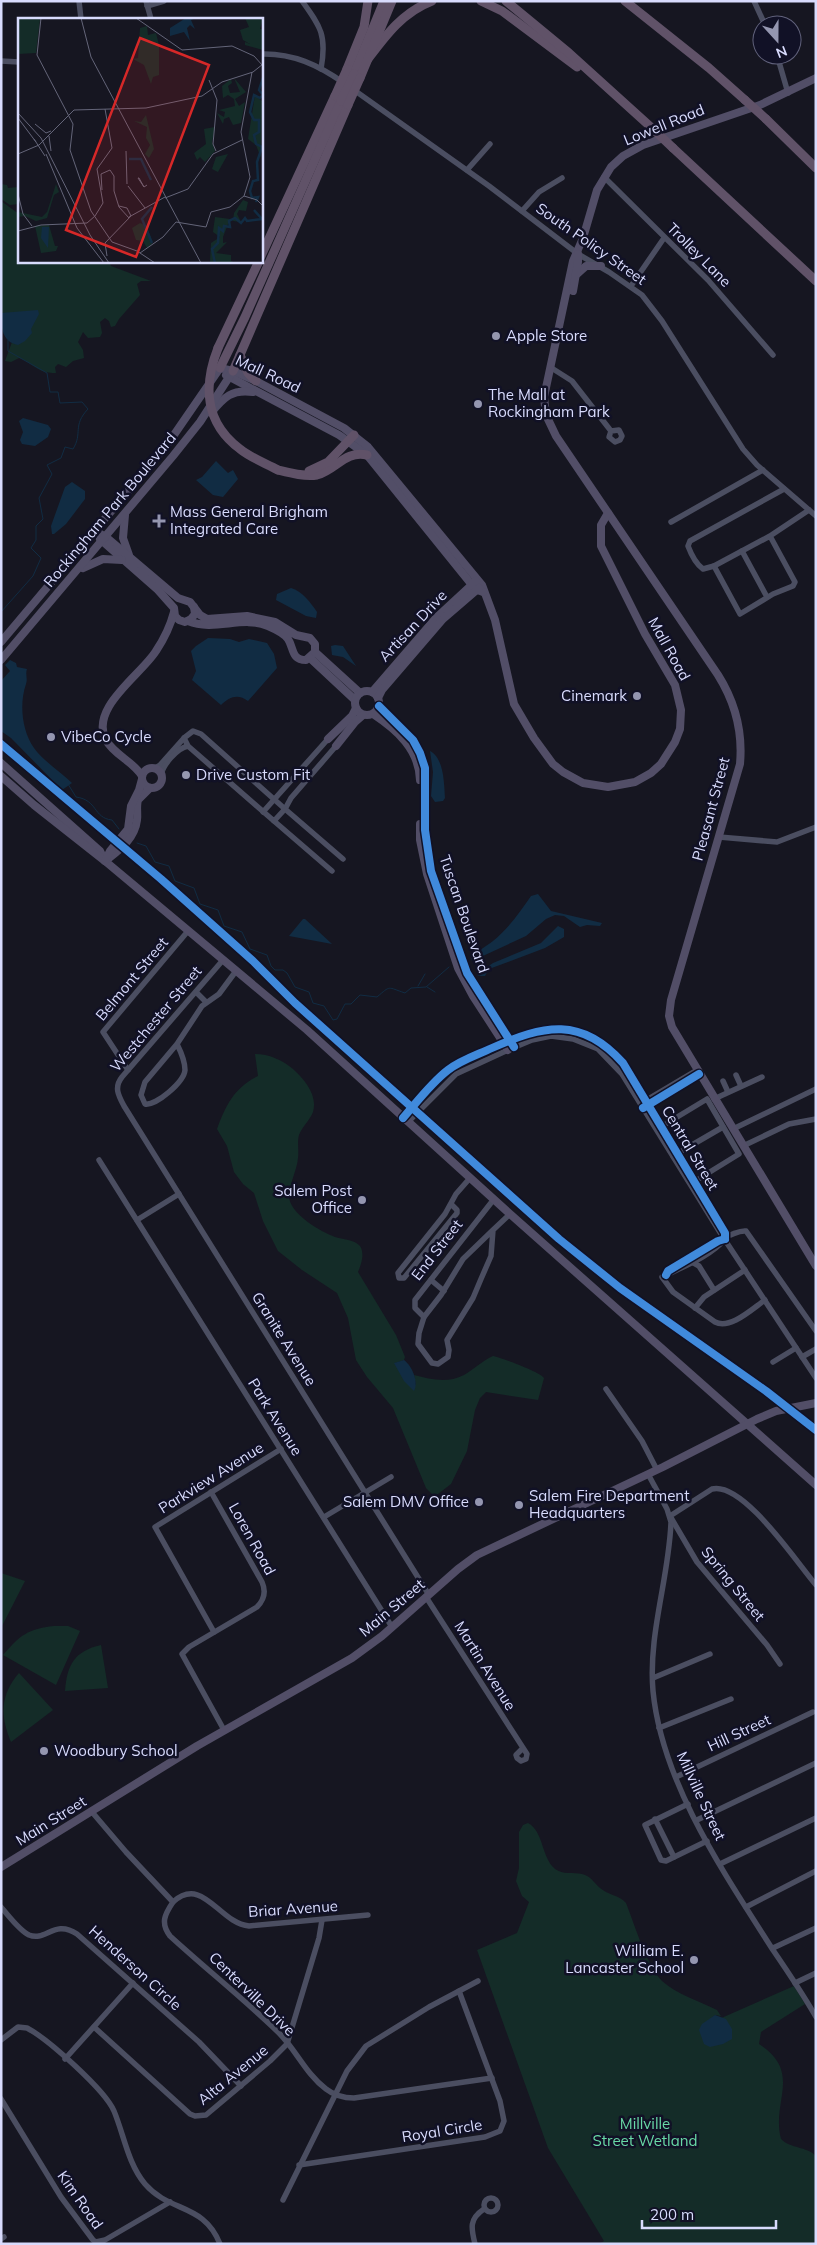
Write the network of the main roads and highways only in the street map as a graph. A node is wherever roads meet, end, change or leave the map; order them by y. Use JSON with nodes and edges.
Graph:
{"nodes":[{"id":1,"x":368,"y":1,"type":"edge"},
{"id":2,"x":384,"y":1,"type":"edge"},
{"id":3,"x":392,"y":1,"type":"edge"},
{"id":4,"x":432,"y":1,"type":"edge"},
{"id":5,"x":481,"y":1,"type":"edge"},
{"id":6,"x":506,"y":1,"type":"edge"},
{"id":7,"x":625,"y":1,"type":"edge"},
{"id":8,"x":368,"y":59,"type":"junction"},
{"id":9,"x":353,"y":73,"type":"junction"},
{"id":10,"x":816,"y":78,"type":"edge"},
{"id":11,"x":614,"y":94,"type":"junction"},
{"id":12,"x":341,"y":101,"type":"junction"},
{"id":13,"x":816,"y":168,"type":"edge"},
{"id":14,"x":302,"y":170,"type":"junction"},
{"id":15,"x":295,"y":202,"type":"junction"},
{"id":16,"x":262,"y":254,"type":"edge"},
{"id":17,"x":578,"y":254,"type":"junction"},
{"id":18,"x":259,"y":262,"type":"edge"},
{"id":19,"x":600,"y":266,"type":"road end"},
{"id":20,"x":576,"y":276,"type":"junction"},
{"id":21,"x":816,"y":281,"type":"edge"},
{"id":22,"x":557,"y":342,"type":"junction"},
{"id":23,"x":240,"y":355,"type":"junction"},
{"id":24,"x":220,"y":368,"type":"junction"},
{"id":25,"x":231,"y":374,"type":"junction"},
{"id":26,"x":256,"y":381,"type":"junction"},
{"id":27,"x":258,"y":393,"type":"junction"},
{"id":28,"x":200,"y":422,"type":"junction"},
{"id":29,"x":352,"y":438,"type":"junction"},
{"id":30,"x":367,"y":455,"type":"junction"},
{"id":31,"x":297,"y":474,"type":"junction"},
{"id":32,"x":126,"y":513,"type":"junction"},
{"id":33,"x":608,"y":513,"type":"junction"},
{"id":34,"x":95,"y":531,"type":"junction"},
{"id":35,"x":104,"y":540,"type":"junction"},
{"id":36,"x":123,"y":560,"type":"junction"},
{"id":37,"x":133,"y":561,"type":"junction"},
{"id":38,"x":77,"y":572,"type":"junction"},
{"id":39,"x":478,"y":586,"type":"junction"},
{"id":40,"x":183,"y":601,"type":"junction"},
{"id":41,"x":194,"y":607,"type":"junction"},
{"id":42,"x":174,"y":610,"type":"junction"},
{"id":43,"x":187,"y":622,"type":"junction"},
{"id":44,"x":303,"y":636,"type":"junction"},
{"id":45,"x":1,"y":642,"type":"edge"},
{"id":46,"x":292,"y":649,"type":"junction"},
{"id":47,"x":157,"y":651,"type":"junction"},
{"id":48,"x":312,"y":655,"type":"junction"},
{"id":49,"x":1,"y":660,"type":"edge"},
{"id":50,"x":376,"y":699,"type":"junction"},
{"id":51,"x":357,"y":700,"type":"junction"},
{"id":52,"x":373,"y":714,"type":"junction"},
{"id":53,"x":363,"y":715,"type":"junction"},
{"id":54,"x":103,"y":729,"type":"junction"},
{"id":55,"x":328,"y":740,"type":"road end"},
{"id":56,"x":336,"y":746,"type":"road end"},
{"id":57,"x":1,"y":763,"type":"edge"},
{"id":58,"x":151,"y":768,"type":"junction"},
{"id":59,"x":1,"y":776,"type":"edge"},
{"id":60,"x":142,"y":777,"type":"junction"},
{"id":61,"x":150,"y":788,"type":"junction"},
{"id":62,"x":105,"y":861,"type":"junction"},
{"id":63,"x":815,"y":1264,"type":"edge"},
{"id":64,"x":815,"y":1402,"type":"edge"},
{"id":65,"x":748,"y":1423,"type":"junction"},
{"id":66,"x":816,"y":1485,"type":"edge"},
{"id":67,"x":1,"y":1867,"type":"edge"}],
"edges":[{"from":1,"to":9,"type":"highway"},
{"from":2,"to":9,"type":"highway"},
{"from":3,"to":8,"type":"highway"},
{"from":4,"to":8,"type":"highway"},
{"from":5,"to":11,"type":"highway"},
{"from":6,"to":11,"type":"highway"},
{"from":7,"to":13,"type":"highway","bridge":true},
{"from":8,"to":9,"type":"highway"},
{"from":9,"to":12,"type":"highway","bridge":true},
{"from":9,"to":12,"type":"highway","bridge":true},
{"from":10,"to":17,"type":"main road","name":"Lowell Road"},
{"from":11,"to":21,"type":"highway","bridge":true},
{"from":12,"to":14,"type":"highway"},
{"from":12,"to":15,"type":"highway"},
{"from":12,"to":23,"type":"highway"},
{"from":14,"to":15,"type":"highway"},
{"from":14,"to":16,"type":"highway"},
{"from":15,"to":24,"type":"highway"},
{"from":17,"to":20,"type":"main road","name":"Pleasant Street"},
{"from":17,"to":22,"type":"main road","name":"Pleasant Street"},
{"from":18,"to":31,"type":"highway","bridge":true},
{"from":19,"to":20,"type":"main road"},
{"from":20,"to":22,"type":"main road","name":"Pleasant Street"},
{"from":22,"to":33,"type":"main road","name":"Pleasant Street"},
{"from":23,"to":25,"type":"highway"},
{"from":23,"to":26,"type":"highway"},
{"from":24,"to":25,"type":"main road","name":"Mall Road"},
{"from":24,"to":34,"type":"main road","name":"Rockingham Park Boulevard"},
{"from":25,"to":26,"type":"main road","name":"Mall Road"},
{"from":25,"to":27,"type":"main road","name":"Mall Road"},
{"from":25,"to":28,"type":"main road","name":"Rockingham Park Boulevard"},
{"from":26,"to":29,"type":"main road","name":"Mall Road"},
{"from":27,"to":28,"type":"main road"},
{"from":27,"to":29,"type":"main road","name":"Mall Road"},
{"from":28,"to":32,"type":"main road","name":"Rockingham Park Boulevard"},
{"from":29,"to":30,"type":"main road","name":"Mall Road"},
{"from":29,"to":31,"type":"highway"},
{"from":29,"to":39,"type":"main road","name":"Mall Road"},
{"from":30,"to":31,"type":"highway"},
{"from":30,"to":39,"type":"main road","name":"Mall Road"},
{"from":32,"to":35,"type":"main road","name":"Rockingham Park Boulevard"},
{"from":32,"to":37,"type":"main road"},
{"from":33,"to":39,"type":"main road","name":"Mall Road"},
{"from":33,"to":63,"type":"main road","name":"Pleasant Street"},
{"from":34,"to":35,"type":"main road"},
{"from":34,"to":45,"type":"main road","name":"Rockingham Park Boulevard"},
{"from":35,"to":36,"type":"main road"},
{"from":35,"to":37,"type":"main road"},
{"from":35,"to":38,"type":"main road","name":"Rockingham Park Boulevard"},
{"from":36,"to":38,"type":"main road"},
{"from":36,"to":42,"type":"main road"},
{"from":37,"to":40,"type":"main road"},
{"from":38,"to":49,"type":"main road","name":"Rockingham Park Boulevard"},
{"from":39,"to":50,"type":"main road","name":"Artisan Drive"},
{"from":40,"to":41,"type":"main road"},
{"from":40,"to":42,"type":"main road"},
{"from":41,"to":43,"type":"main road"},
{"from":41,"to":44,"type":"main road"},
{"from":42,"to":43,"type":"main road"},
{"from":42,"to":47,"type":"main road"},
{"from":43,"to":46,"type":"main road"},
{"from":43,"to":47,"type":"main road"},
{"from":44,"to":46,"type":"main road"},
{"from":44,"to":48,"type":"main road"},
{"from":46,"to":48,"type":"main road"},
{"from":47,"to":54,"type":"main road"},
{"from":48,"to":51,"type":"main road"},
{"from":50,"to":51,"type":"main road"},
{"from":50,"to":52,"type":"main road","name":"Artisan Drive"},
{"from":50,"to":52,"type":"main road","name":"Tuscan Boulevard"},
{"from":51,"to":53,"type":"main road"},
{"from":51,"to":55,"type":"main road"},
{"from":52,"to":53,"type":"main road"},
{"from":53,"to":56,"type":"main road"},
{"from":54,"to":58,"type":"main road"},
{"from":54,"to":60,"type":"main road"},
{"from":57,"to":62,"type":"main road"},
{"from":58,"to":60,"type":"main road"},
{"from":58,"to":61,"type":"main road"},
{"from":59,"to":62,"type":"main road"},
{"from":60,"to":61,"type":"main road"},
{"from":60,"to":62,"type":"main road"},
{"from":61,"to":62,"type":"main road"},
{"from":62,"to":65,"type":"main road"},
{"from":64,"to":65,"type":"main road","name":"Main Street"},
{"from":65,"to":66,"type":"main road"},
{"from":65,"to":67,"type":"main road","name":"Main Street"}]}
